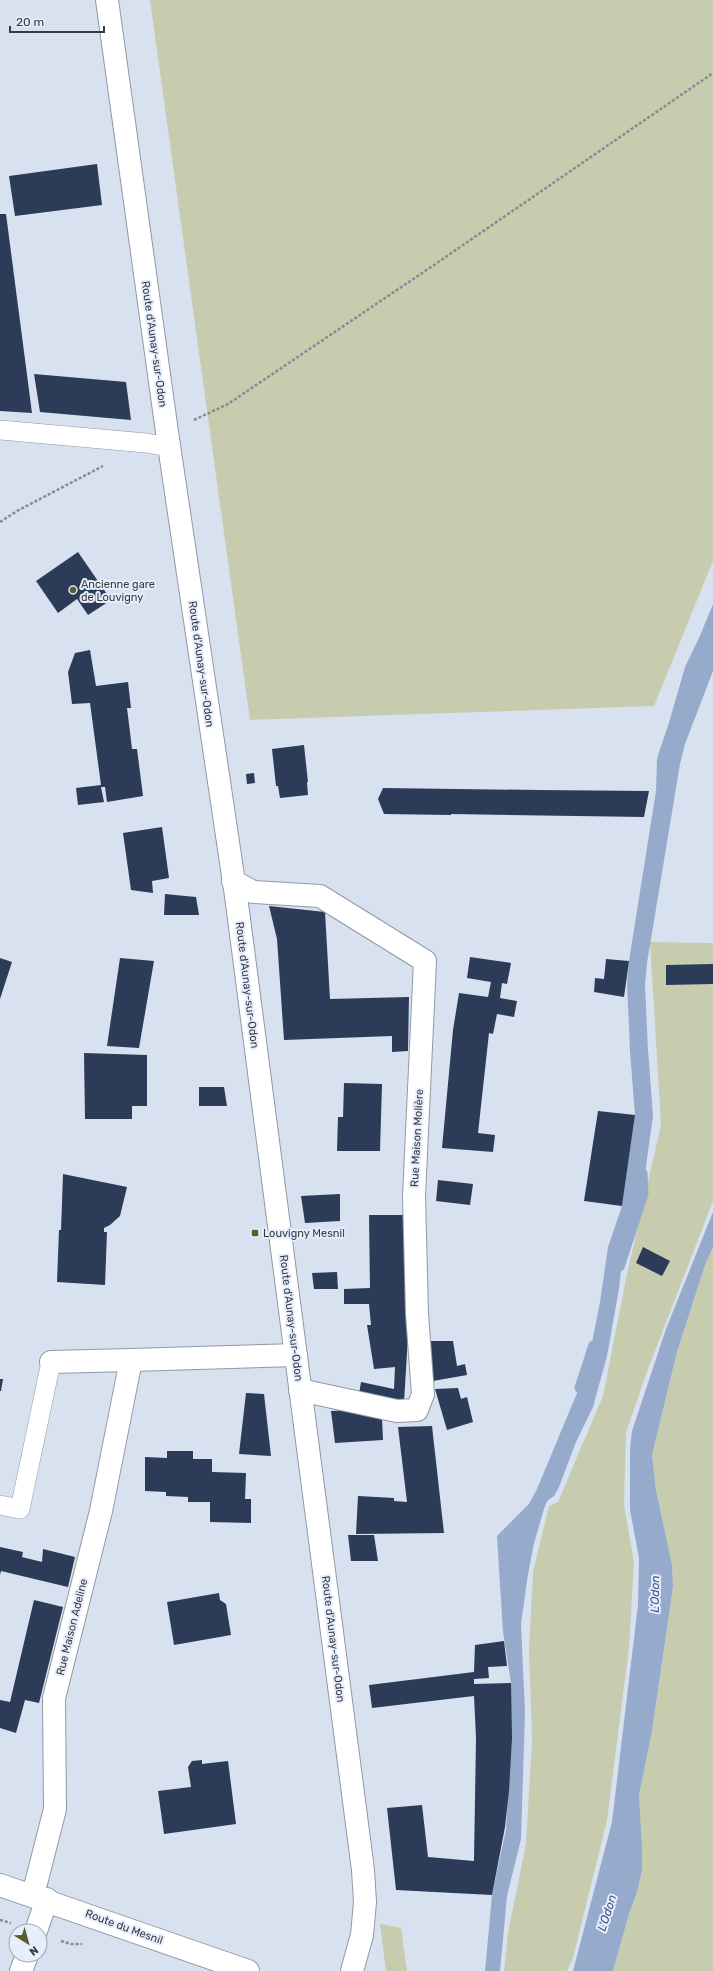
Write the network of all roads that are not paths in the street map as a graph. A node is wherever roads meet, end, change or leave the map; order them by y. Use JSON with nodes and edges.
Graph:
{"nodes":[{"id":1,"x":107,"y":0,"type":"edge"},
{"id":2,"x":0,"y":430,"type":"edge"},
{"id":3,"x":169,"y":447,"type":"junction"},
{"id":4,"x":233,"y":881,"type":"junction"},
{"id":5,"x":296,"y":1355,"type":"junction"},
{"id":6,"x":131,"y":1360,"type":"junction"},
{"id":7,"x":51,"y":1362,"type":"joint"},
{"id":8,"x":300,"y":1390,"type":"junction"},
{"id":9,"x":0,"y":1505,"type":"edge"},
{"id":10,"x":0,"y":1885,"type":"edge"},
{"id":11,"x":40,"y":1897,"type":"junction"},
{"id":12,"x":37,"y":1923,"type":"edge"},
{"id":13,"x":248,"y":1971,"type":"edge"},
{"id":14,"x":352,"y":1971,"type":"edge"}],
"edges":[{"from":1,"to":3,"type":"street","name":"Route d'Aunay-sur-Odon"},
{"from":2,"to":3,"type":"lane"},
{"from":3,"to":4,"type":"street","name":"Route d'Aunay-sur-Odon"},
{"from":4,"to":5,"type":"street","name":"Route d'Aunay-sur-Odon"},
{"from":4,"to":8,"type":"street","name":"Rue Maison Molière"},
{"from":5,"to":6,"type":"street"},
{"from":5,"to":8,"type":"street","name":"Route d'Aunay-sur-Odon"},
{"from":6,"to":7,"type":"street"},
{"from":6,"to":11,"type":"street","name":"Rue Maison Adeline"},
{"from":7,"to":9,"type":"lane"},
{"from":8,"to":14,"type":"street","name":"Route d'Aunay-sur-Odon"},
{"from":10,"to":11,"type":"street","name":"Route du Mesnil"},
{"from":11,"to":12,"type":"street","name":"Rue Maison Adeline"},
{"from":11,"to":13,"type":"street","name":"Route du Mesnil"}]}
